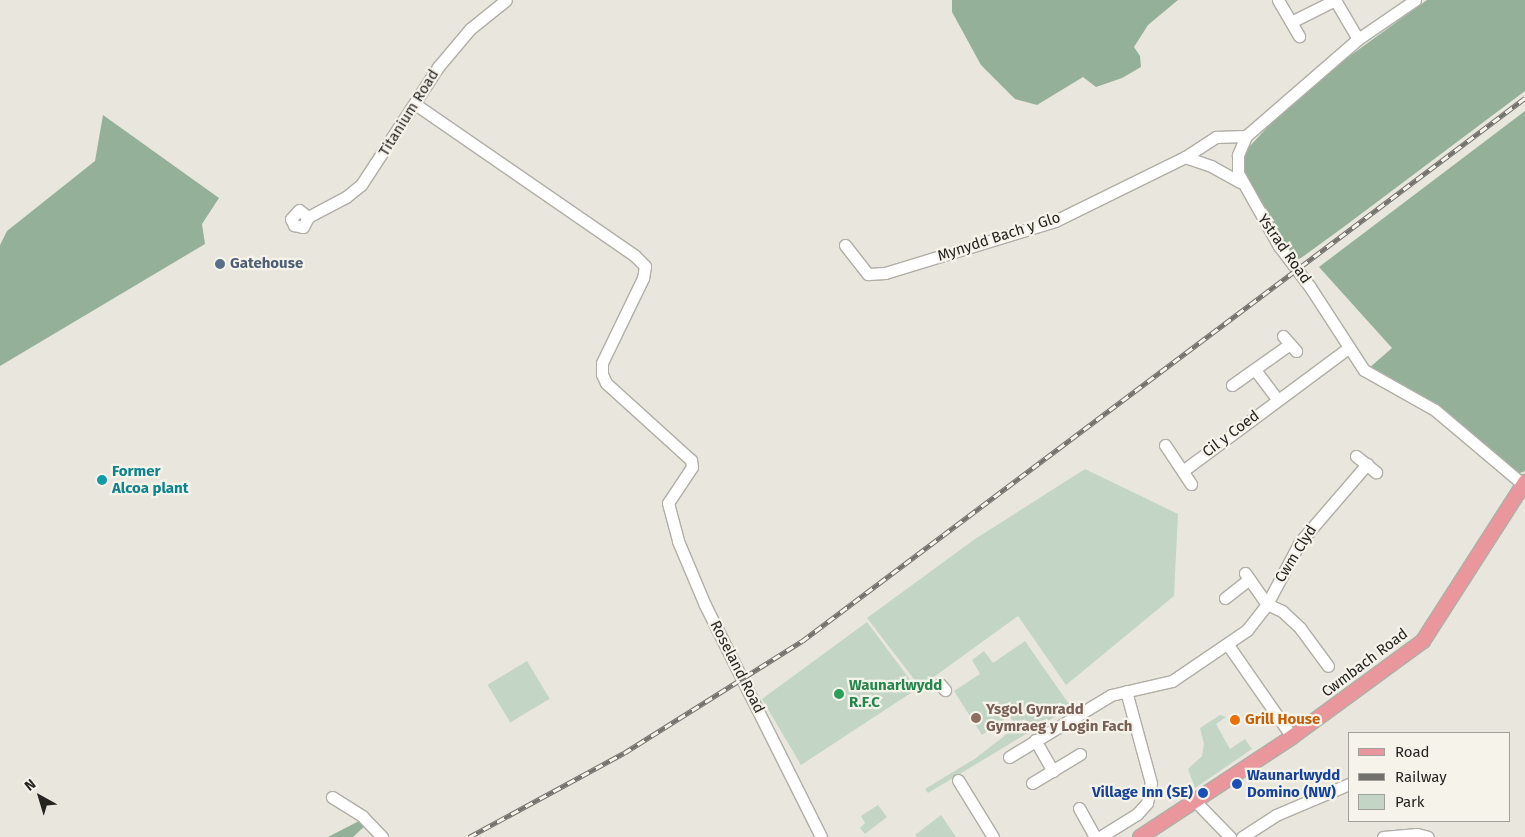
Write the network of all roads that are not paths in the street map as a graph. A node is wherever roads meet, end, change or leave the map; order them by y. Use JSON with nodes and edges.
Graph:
{"nodes":[{"id":1,"x":506,"y":0,"type":"edge"},
{"id":2,"x":1278,"y":0,"type":"edge"},
{"id":3,"x":1335,"y":0,"type":"edge"},
{"id":4,"x":1415,"y":0,"type":"edge"},
{"id":5,"x":1291,"y":22,"type":"junction"},
{"id":6,"x":1299,"y":36,"type":"dead end"},
{"id":7,"x":1358,"y":39,"type":"junction"},
{"id":8,"x":415,"y":104,"type":"junction"},
{"id":9,"x":1246,"y":136,"type":"junction"},
{"id":10,"x":1186,"y":157,"type":"junction"},
{"id":11,"x":1240,"y":182,"type":"junction"},
{"id":12,"x":308,"y":217,"type":"dead end"},
{"id":13,"x":845,"y":245,"type":"dead end"},
{"id":14,"x":1289,"y":344,"type":"dead end"},
{"id":15,"x":1348,"y":348,"type":"junction"},
{"id":16,"x":1256,"y":371,"type":"junction"},
{"id":17,"x":1232,"y":385,"type":"dead end"},
{"id":18,"x":1277,"y":399,"type":"junction"},
{"id":19,"x":1165,"y":445,"type":"dead end"},
{"id":20,"x":1356,"y":456,"type":"dead end"},
{"id":21,"x":1184,"y":470,"type":"junction"},
{"id":22,"x":1191,"y":484,"type":"dead end"},
{"id":23,"x":1524,"y":484,"type":"edge"},
{"id":24,"x":1225,"y":598,"type":"dead end"},
{"id":25,"x":1267,"y":604,"type":"junction"},
{"id":26,"x":1228,"y":646,"type":"junction"},
{"id":27,"x":1332,"y":652,"type":"dead end"},
{"id":28,"x":1126,"y":691,"type":"junction"},
{"id":29,"x":1292,"y":737,"type":"junction"},
{"id":30,"x":1035,"y":740,"type":"junction"},
{"id":31,"x":1080,"y":754,"type":"dead end"},
{"id":32,"x":1009,"y":757,"type":"dead end"},
{"id":33,"x":1053,"y":771,"type":"junction"},
{"id":34,"x":1032,"y":783,"type":"dead end"},
{"id":35,"x":1348,"y":784,"type":"edge"},
{"id":36,"x":959,"y":787,"type":"dead end"},
{"id":37,"x":332,"y":797,"type":"dead end"},
{"id":38,"x":1196,"y":802,"type":"junction"},
{"id":39,"x":1079,"y":808,"type":"dead end"},
{"id":40,"x":382,"y":837,"type":"edge"},
{"id":41,"x":821,"y":837,"type":"edge"},
{"id":42,"x":993,"y":837,"type":"edge"},
{"id":43,"x":1095,"y":837,"type":"edge"},
{"id":44,"x":1100,"y":837,"type":"edge"},
{"id":45,"x":1140,"y":837,"type":"edge"},
{"id":46,"x":1230,"y":837,"type":"edge"},
{"id":47,"x":1242,"y":837,"type":"edge"},
{"id":48,"x":1382,"y":837,"type":"edge"},
{"id":49,"x":1428,"y":837,"type":"edge"}],
"edges":[{"from":1,"to":8,"type":"street","name":"Titanium Road"},
{"from":2,"to":5,"type":"street"},
{"from":3,"to":5,"type":"street"},
{"from":3,"to":7,"type":"street"},
{"from":4,"to":7,"type":"street"},
{"from":5,"to":6,"type":"street"},
{"from":7,"to":9,"type":"street"},
{"from":8,"to":12,"type":"street","name":"Titanium Road"},
{"from":8,"to":41,"type":"street","name":"Roseland Road"},
{"from":9,"to":10,"type":"street","name":"Mynydd Bach y Glo"},
{"from":9,"to":11,"type":"street","name":"Ystrad Road"},
{"from":10,"to":11,"type":"street"},
{"from":10,"to":13,"type":"street","name":"Mynydd Bach y Glo"},
{"from":11,"to":15,"type":"street","name":"Ystrad Road"},
{"from":14,"to":16,"type":"street"},
{"from":15,"to":18,"type":"street","name":"Cil y Coed"},
{"from":15,"to":23,"type":"street","name":"Ystrad Road"},
{"from":16,"to":17,"type":"street"},
{"from":16,"to":18,"type":"street"},
{"from":18,"to":21,"type":"street","name":"Cil y Coed"},
{"from":19,"to":21,"type":"street"},
{"from":20,"to":25,"type":"street","name":"Cwm Clyd"},
{"from":21,"to":22,"type":"street"},
{"from":23,"to":29,"type":"main road","name":"Cwmbach Road"},
{"from":24,"to":25,"type":"street"},
{"from":25,"to":26,"type":"street","name":"Cwm Clyd"},
{"from":25,"to":27,"type":"street"},
{"from":26,"to":28,"type":"street","name":"Cwm Clyd"},
{"from":26,"to":29,"type":"street"},
{"from":28,"to":30,"type":"street","name":"Cwm Clyd"},
{"from":28,"to":44,"type":"street"},
{"from":29,"to":38,"type":"main road","name":"Cwmbach Road"},
{"from":30,"to":32,"type":"street","name":"Cwm Clyd"},
{"from":30,"to":33,"type":"street"},
{"from":31,"to":33,"type":"street"},
{"from":33,"to":34,"type":"street"},
{"from":35,"to":47,"type":"street"},
{"from":36,"to":42,"type":"street"},
{"from":37,"to":40,"type":"street"},
{"from":38,"to":45,"type":"main road","name":"Cwmbach Road"},
{"from":38,"to":46,"type":"street"},
{"from":39,"to":43,"type":"street"},
{"from":48,"to":49,"type":"street"}]}
